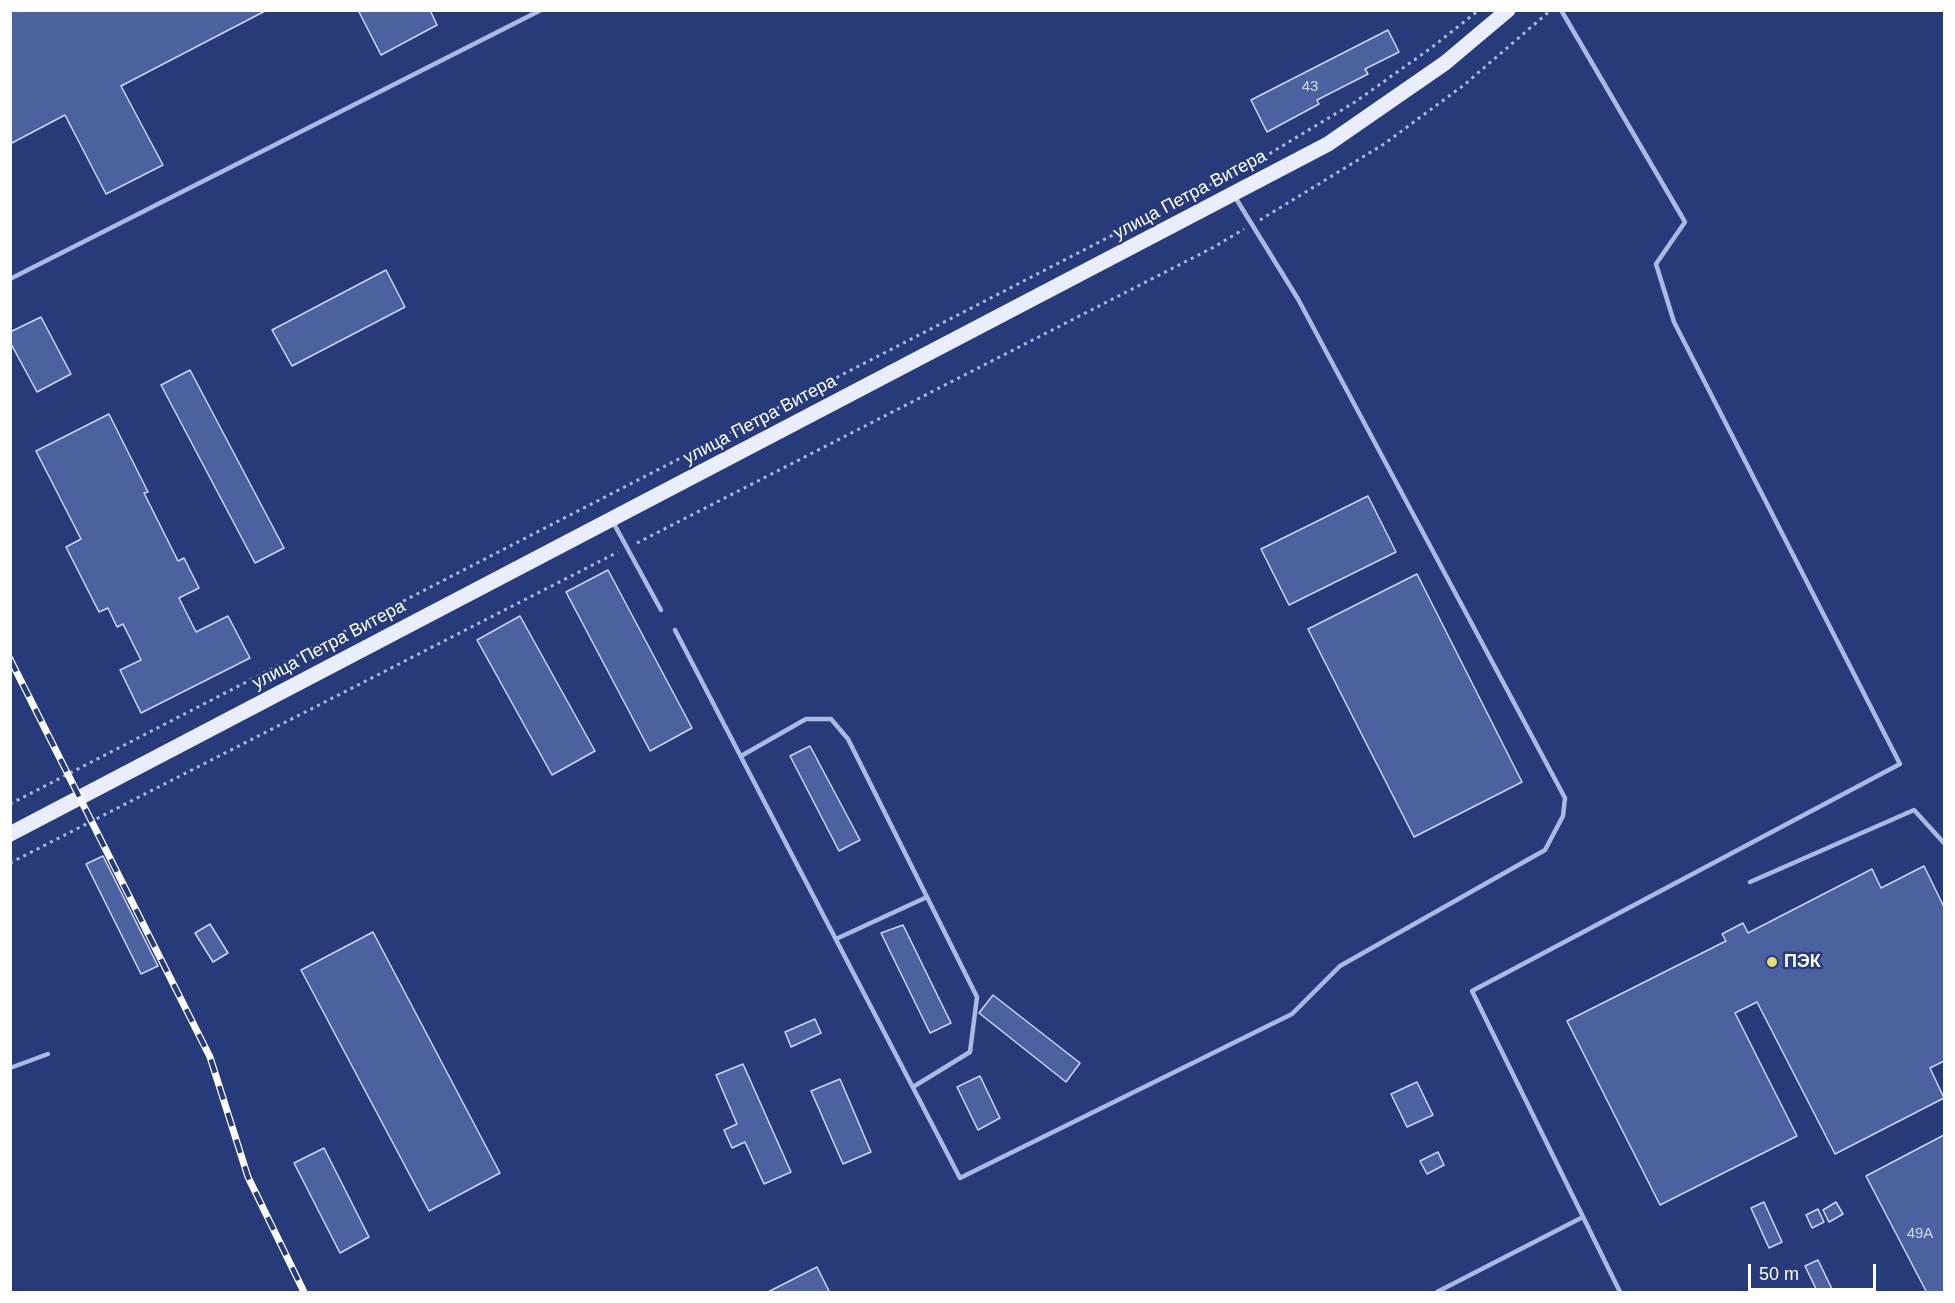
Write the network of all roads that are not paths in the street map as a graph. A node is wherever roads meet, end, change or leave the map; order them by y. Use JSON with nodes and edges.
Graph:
{"nodes":[{"id":1,"x":541,"y":10,"type":"edge"},
{"id":2,"x":1508,"y":10,"type":"edge"},
{"id":3,"x":1561,"y":10,"type":"edge"},
{"id":4,"x":1233,"y":194,"type":"junction"},
{"id":5,"x":10,"y":279,"type":"edge"},
{"id":6,"x":612,"y":519,"type":"junction"},
{"id":7,"x":661,"y":610,"type":"dead end"},
{"id":8,"x":675,"y":630,"type":"dead end"},
{"id":9,"x":741,"y":756,"type":"junction"},
{"id":10,"x":10,"y":834,"type":"edge"},
{"id":11,"x":1944,"y":843,"type":"edge"},
{"id":12,"x":1750,"y":882,"type":"dead end"},
{"id":13,"x":927,"y":897,"type":"junction"},
{"id":14,"x":836,"y":939,"type":"junction"},
{"id":15,"x":48,"y":1054,"type":"dead end"},
{"id":16,"x":10,"y":1068,"type":"edge"},
{"id":17,"x":913,"y":1087,"type":"junction"},
{"id":18,"x":1583,"y":1217,"type":"junction"},
{"id":19,"x":1437,"y":1293,"type":"edge"},
{"id":20,"x":1620,"y":1293,"type":"edge"}],
"edges":[{"from":1,"to":5,"type":"lane"},
{"from":2,"to":4,"type":"main road","name":"улица Петра Витера"},
{"from":3,"to":18,"type":"lane"},
{"from":4,"to":6,"type":"main road","name":"улица Петра Витера"},
{"from":4,"to":17,"type":"lane"},
{"from":6,"to":7,"type":"lane"},
{"from":6,"to":10,"type":"main road","name":"улица Петра Витера"},
{"from":8,"to":9,"type":"lane"},
{"from":9,"to":13,"type":"lane"},
{"from":9,"to":14,"type":"lane"},
{"from":11,"to":12,"type":"lane"},
{"from":13,"to":14,"type":"lane"},
{"from":13,"to":17,"type":"lane"},
{"from":14,"to":17,"type":"lane"},
{"from":15,"to":16,"type":"lane"},
{"from":18,"to":19,"type":"lane"},
{"from":18,"to":20,"type":"lane"}]}
